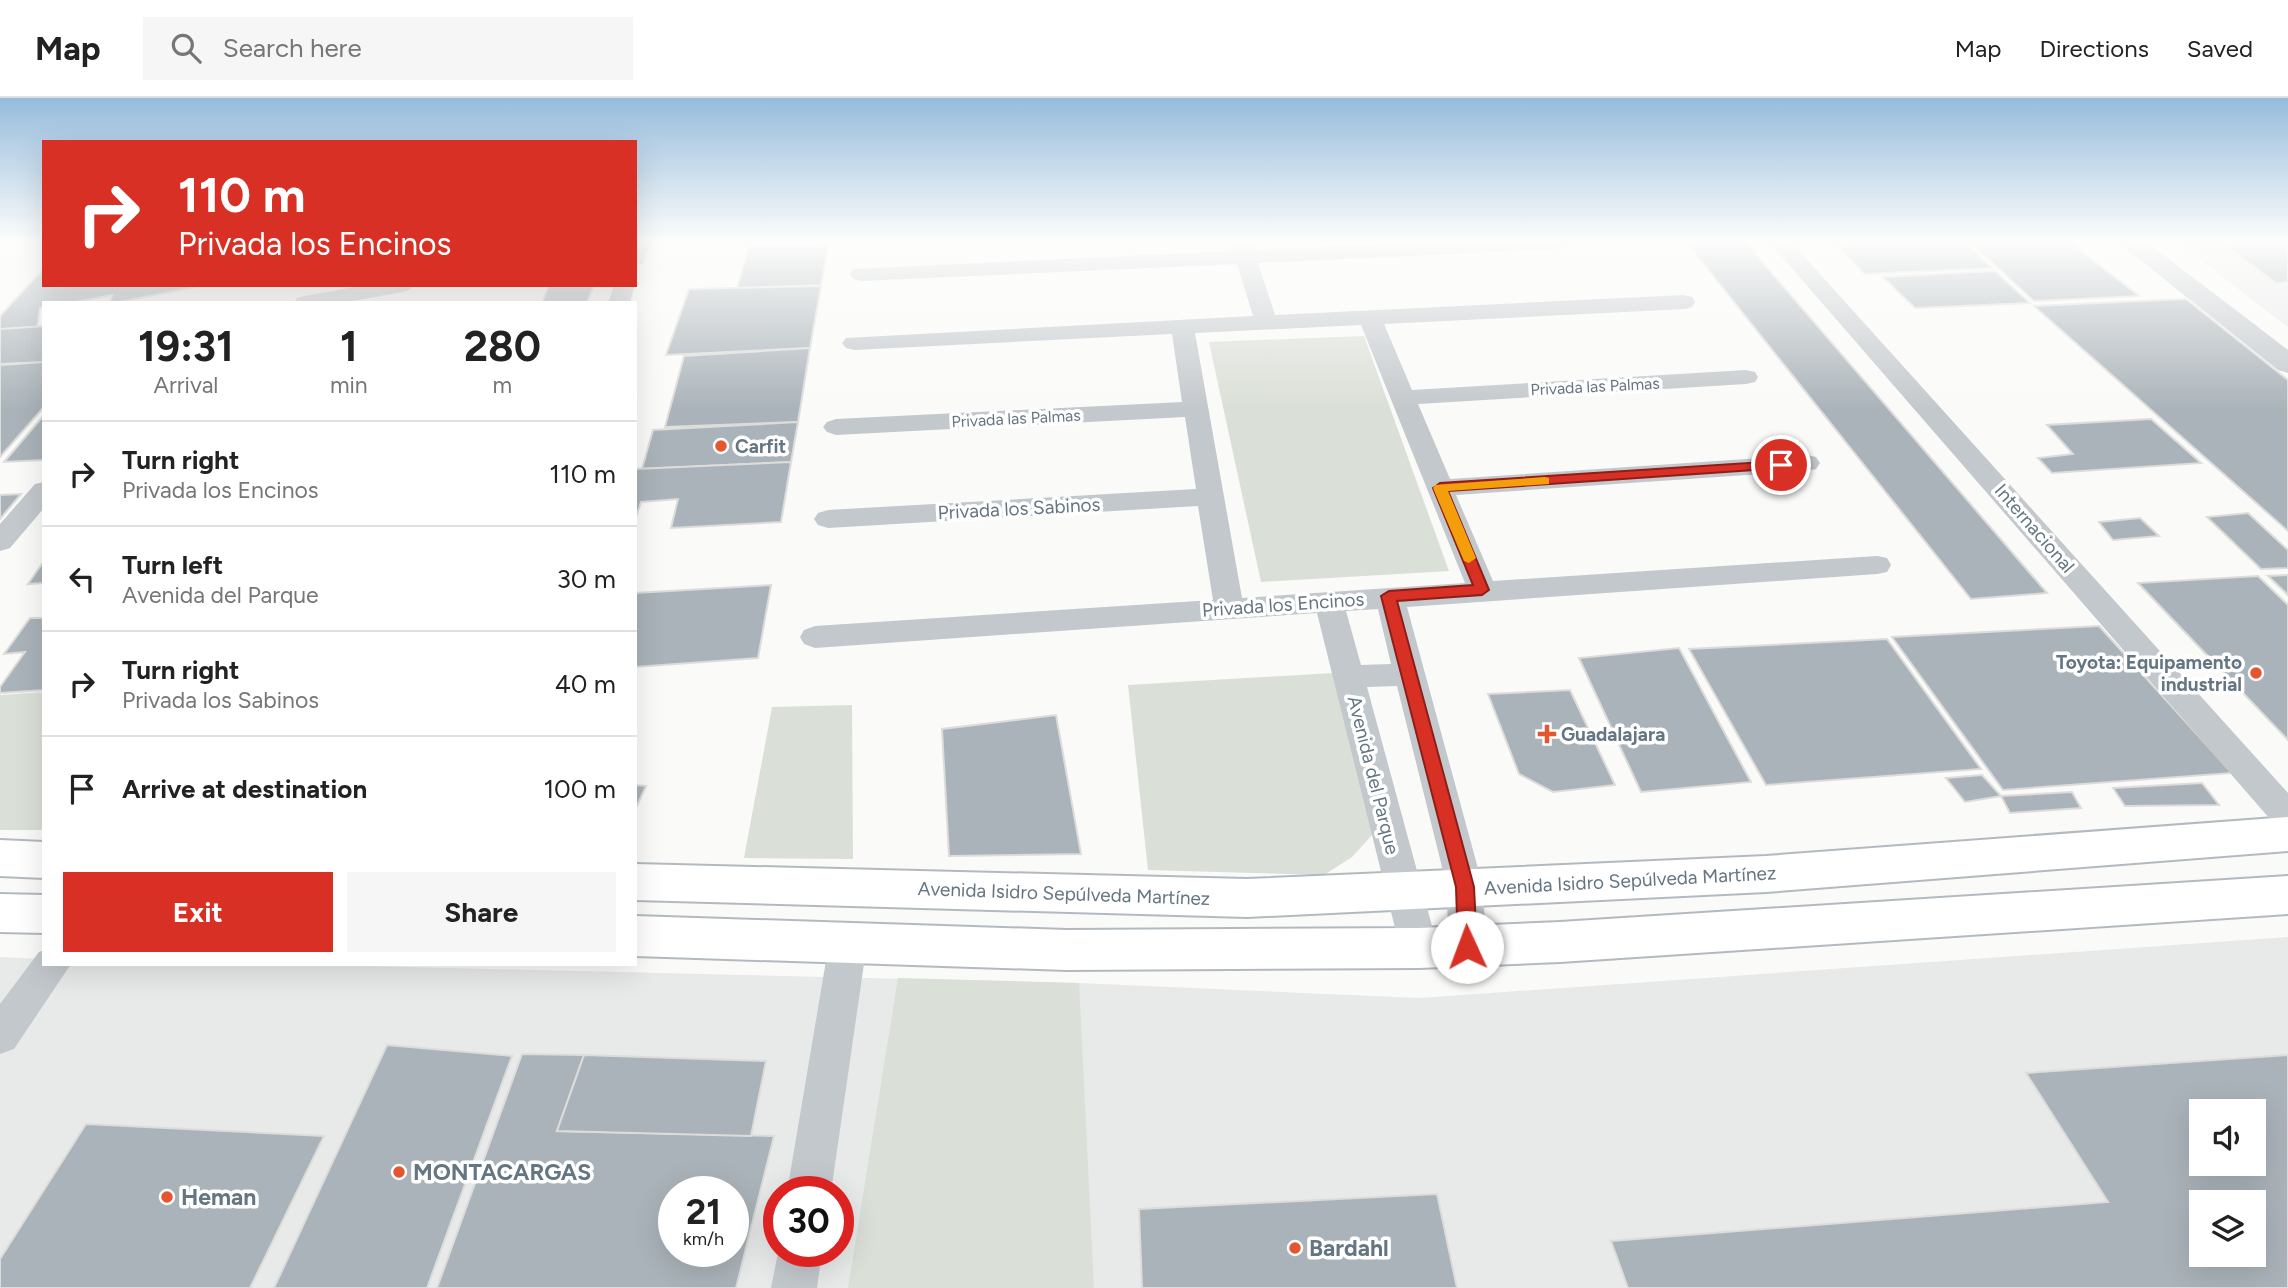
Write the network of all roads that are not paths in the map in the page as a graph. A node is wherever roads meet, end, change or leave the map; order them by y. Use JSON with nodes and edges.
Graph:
{"nodes":[{"id":1,"x":1268,"y":299,"type":"edge"},
{"id":2,"x":1830,"y":299,"type":"edge"},
{"id":3,"x":2204,"y":299,"type":"edge"},
{"id":4,"x":1684,"y":302,"type":"dead end"},
{"id":5,"x":1370,"y":318,"type":"junction"},
{"id":6,"x":1276,"y":323,"type":"junction"},
{"id":7,"x":1182,"y":326,"type":"junction"},
{"id":8,"x":854,"y":343,"type":"dead end"},
{"id":9,"x":2288,"y":364,"type":"edge"},
{"id":10,"x":1745,"y":377,"type":"dead end"},
{"id":11,"x":1403,"y":398,"type":"junction"},
{"id":12,"x":1196,"y":409,"type":"junction"},
{"id":13,"x":836,"y":427,"type":"dead end"},
{"id":14,"x":1807,"y":463,"type":"dead end"},
{"id":15,"x":1440,"y":488,"type":"junction"},
{"id":16,"x":42,"y":491,"type":"edge"},
{"id":17,"x":1211,"y":498,"type":"junction"},
{"id":18,"x":828,"y":520,"type":"dead end"},
{"id":19,"x":0,"y":542,"type":"edge"},
{"id":20,"x":1877,"y":565,"type":"dead end"},
{"id":21,"x":1482,"y":590,"type":"junction"},
{"id":22,"x":1389,"y":596,"type":"junction"},
{"id":23,"x":1329,"y":601,"type":"junction"},
{"id":24,"x":1229,"y":608,"type":"junction"},
{"id":25,"x":815,"y":637,"type":"dead end"},
{"id":26,"x":1409,"y":675,"type":"junction"},
{"id":27,"x":1349,"y":676,"type":"junction"},
{"id":28,"x":2288,"y":816,"type":"edge"},
{"id":29,"x":2288,"y":834,"type":"edge"},
{"id":30,"x":0,"y":858,"type":"edge"},
{"id":31,"x":42,"y":860,"type":"edge"},
{"id":32,"x":637,"y":882,"type":"edge"},
{"id":33,"x":1465,"y":887,"type":"junction"},
{"id":34,"x":1404,"y":892,"type":"junction"},
{"id":35,"x":2288,"y":895,"type":"edge"},
{"id":36,"x":0,"y":913,"type":"edge"},
{"id":37,"x":42,"y":914,"type":"edge"},
{"id":38,"x":637,"y":936,"type":"edge"},
{"id":39,"x":848,"y":943,"type":"junction"},
{"id":40,"x":1467,"y":947,"type":"junction"},
{"id":41,"x":1419,"y":948,"type":"junction"},
{"id":42,"x":51,"y":966,"type":"edge"},
{"id":43,"x":0,"y":1036,"type":"edge"},
{"id":44,"x":812,"y":1176,"type":"edge"},
{"id":45,"x":797,"y":1267,"type":"edge"},
{"id":46,"x":794,"y":1288,"type":"edge"}],
"edges":[{"from":1,"to":6,"type":"street"},
{"from":2,"to":28,"type":"street","name":"Internacional"},
{"from":3,"to":9,"type":"street"},
{"from":4,"to":5,"type":"street"},
{"from":5,"to":6,"type":"street"},
{"from":5,"to":11,"type":"street"},
{"from":6,"to":7,"type":"street"},
{"from":7,"to":8,"type":"street"},
{"from":7,"to":12,"type":"street"},
{"from":10,"to":11,"type":"street","name":"Privada las Palmas"},
{"from":11,"to":15,"type":"street"},
{"from":12,"to":13,"type":"street","name":"Privada las Palmas"},
{"from":12,"to":17,"type":"street"},
{"from":14,"to":15,"type":"street"},
{"from":15,"to":21,"type":"street"},
{"from":16,"to":19,"type":"street"},
{"from":17,"to":18,"type":"street","name":"Privada los Sabinos"},
{"from":17,"to":24,"type":"street"},
{"from":20,"to":21,"type":"street","name":"Privada los Encinos"},
{"from":21,"to":22,"type":"street","name":"Privada los Encinos"},
{"from":22,"to":23,"type":"street","name":"Privada los Encinos"},
{"from":22,"to":26,"type":"street"},
{"from":23,"to":24,"type":"street","name":"Privada los Encinos"},
{"from":23,"to":27,"type":"street","name":"Avenida del Parque"},
{"from":24,"to":25,"type":"street","name":"Privada los Encinos"},
{"from":26,"to":27,"type":"street"},
{"from":26,"to":33,"type":"street"},
{"from":27,"to":34,"type":"street","name":"Avenida del Parque"},
{"from":29,"to":33,"type":"main road","name":"Avenida Isidro Sepúlveda Martínez"},
{"from":30,"to":31,"type":"main road"},
{"from":32,"to":34,"type":"main road","name":"Avenida Isidro Sepúlveda Martínez"},
{"from":33,"to":34,"type":"main road","name":"Avenida Isidro Sepúlveda Martínez"},
{"from":33,"to":40,"type":"street"},
{"from":34,"to":41,"type":"street","name":"Avenida del Parque"},
{"from":35,"to":40,"type":"main road"},
{"from":36,"to":37,"type":"main road"},
{"from":38,"to":39,"type":"main road"},
{"from":39,"to":41,"type":"main road"},
{"from":39,"to":44,"type":"street"},
{"from":40,"to":41,"type":"main road"},
{"from":42,"to":43,"type":"street"},
{"from":45,"to":46,"type":"street"}]}
